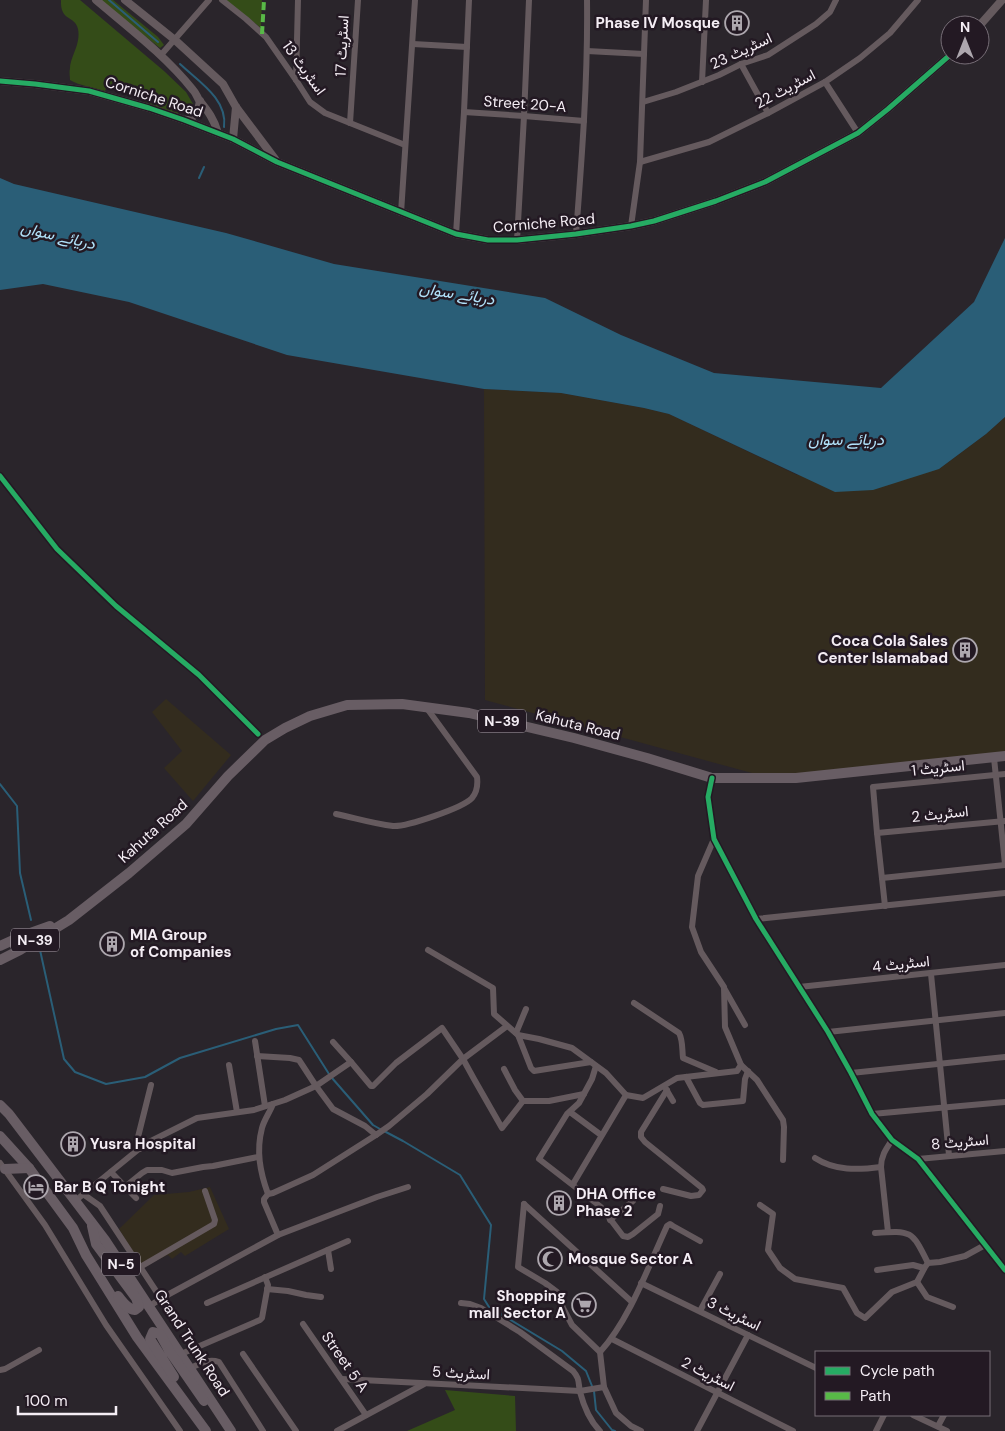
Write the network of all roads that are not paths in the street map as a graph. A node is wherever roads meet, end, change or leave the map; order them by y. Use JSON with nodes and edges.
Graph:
{"nodes":[{"id":1,"x":96,"y":0,"type":"edge"},
{"id":2,"x":125,"y":0,"type":"edge"},
{"id":3,"x":209,"y":0,"type":"edge"},
{"id":4,"x":222,"y":0,"type":"edge"},
{"id":5,"x":298,"y":0,"type":"edge"},
{"id":6,"x":358,"y":0,"type":"edge"},
{"id":7,"x":416,"y":0,"type":"edge"},
{"id":8,"x":469,"y":0,"type":"edge"},
{"id":9,"x":529,"y":0,"type":"edge"},
{"id":10,"x":587,"y":0,"type":"edge"},
{"id":11,"x":646,"y":0,"type":"edge"},
{"id":12,"x":706,"y":0,"type":"edge"},
{"id":13,"x":836,"y":0,"type":"edge"},
{"id":14,"x":918,"y":0,"type":"edge"},
{"id":15,"x":1002,"y":0,"type":"edge"},
{"id":16,"x":989,"y":15,"type":"edge"},
{"id":17,"x":175,"y":40,"type":"junction"},
{"id":18,"x":413,"y":44,"type":"junction"},
{"id":19,"x":468,"y":47,"type":"junction"},
{"id":20,"x":588,"y":51,"type":"junction"},
{"id":21,"x":644,"y":54,"type":"junction"},
{"id":22,"x":161,"y":56,"type":"junction"},
{"id":23,"x":741,"y":64,"type":"junction"},
{"id":24,"x":940,"y":64,"type":"edge"},
{"id":25,"x":296,"y":80,"type":"junction"},
{"id":26,"x":0,"y":81,"type":"edge"},
{"id":27,"x":702,"y":82,"type":"junction"},
{"id":28,"x":825,"y":82,"type":"junction"},
{"id":29,"x":200,"y":101,"type":"junction"},
{"id":30,"x":643,"y":102,"type":"junction"},
{"id":31,"x":236,"y":107,"type":"junction"},
{"id":32,"x":464,"y":112,"type":"junction"},
{"id":33,"x":768,"y":113,"type":"junction"},
{"id":34,"x":524,"y":116,"type":"junction"},
{"id":35,"x":184,"y":120,"type":"junction"},
{"id":36,"x":584,"y":121,"type":"junction"},
{"id":37,"x":350,"y":123,"type":"junction"},
{"id":38,"x":218,"y":133,"type":"junction"},
{"id":39,"x":858,"y":133,"type":"junction"},
{"id":40,"x":233,"y":139,"type":"junction"},
{"id":41,"x":405,"y":145,"type":"junction"},
{"id":42,"x":277,"y":162,"type":"junction"},
{"id":43,"x":640,"y":162,"type":"junction"},
{"id":44,"x":401,"y":212,"type":"junction"},
{"id":45,"x":631,"y":226,"type":"junction"},
{"id":46,"x":456,"y":234,"type":"junction"},
{"id":47,"x":576,"y":234,"type":"junction"},
{"id":48,"x":517,"y":240,"type":"junction"},
{"id":49,"x":0,"y":476,"type":"edge"},
{"id":50,"x":426,"y":707,"type":"junction"},
{"id":51,"x":258,"y":734,"type":"dead end"},
{"id":52,"x":1000,"y":757,"type":"edge"},
{"id":53,"x":1005,"y":774,"type":"edge"},
{"id":54,"x":996,"y":775,"type":"junction"},
{"id":55,"x":712,"y":778,"type":"junction"},
{"id":56,"x":336,"y":814,"type":"dead end"},
{"id":57,"x":1003,"y":821,"type":"edge"},
{"id":58,"x":876,"y":833,"type":"junction"},
{"id":59,"x":714,"y":839,"type":"junction"},
{"id":60,"x":1005,"y":864,"type":"edge"},
{"id":61,"x":882,"y":878,"type":"junction"},
{"id":62,"x":1005,"y":893,"type":"edge"},
{"id":63,"x":885,"y":906,"type":"junction"},
{"id":64,"x":756,"y":919,"type":"junction"},
{"id":65,"x":69,"y":920,"type":"junction"},
{"id":66,"x":0,"y":946,"type":"edge"},
{"id":67,"x":428,"y":950,"type":"dead end"},
{"id":68,"x":0,"y":960,"type":"edge"},
{"id":69,"x":1005,"y":965,"type":"edge"},
{"id":70,"x":931,"y":974,"type":"junction"},
{"id":71,"x":724,"y":987,"type":"junction"},
{"id":72,"x":799,"y":987,"type":"junction"},
{"id":73,"x":634,"y":1003,"type":"dead end"},
{"id":74,"x":526,"y":1009,"type":"dead end"},
{"id":75,"x":1005,"y":1013,"type":"edge"},
{"id":76,"x":936,"y":1021,"type":"junction"},
{"id":77,"x":745,"y":1025,"type":"dead end"},
{"id":78,"x":507,"y":1026,"type":"junction"},
{"id":79,"x":828,"y":1032,"type":"junction"},
{"id":80,"x":517,"y":1034,"type":"junction"},
{"id":81,"x":255,"y":1042,"type":"dead end"},
{"id":82,"x":333,"y":1042,"type":"dead end"},
{"id":83,"x":257,"y":1056,"type":"junction"},
{"id":84,"x":1005,"y":1057,"type":"edge"},
{"id":85,"x":463,"y":1059,"type":"junction"},
{"id":86,"x":351,"y":1062,"type":"junction"},
{"id":87,"x":593,"y":1064,"type":"junction"},
{"id":88,"x":940,"y":1064,"type":"junction"},
{"id":89,"x":741,"y":1065,"type":"junction"},
{"id":90,"x":229,"y":1066,"type":"dead end"},
{"id":91,"x":504,"y":1069,"type":"dead end"},
{"id":92,"x":748,"y":1071,"type":"junction"},
{"id":93,"x":717,"y":1073,"type":"junction"},
{"id":94,"x":851,"y":1073,"type":"junction"},
{"id":95,"x":686,"y":1077,"type":"junction"},
{"id":96,"x":151,"y":1085,"type":"dead end"},
{"id":97,"x":316,"y":1086,"type":"junction"},
{"id":98,"x":665,"y":1088,"type":"junction"},
{"id":99,"x":584,"y":1094,"type":"junction"},
{"id":100,"x":626,"y":1095,"type":"junction"},
{"id":101,"x":0,"y":1099,"type":"edge"},
{"id":102,"x":524,"y":1101,"type":"junction"},
{"id":103,"x":673,"y":1101,"type":"dead end"},
{"id":104,"x":1005,"y":1102,"type":"edge"},
{"id":105,"x":273,"y":1104,"type":"junction"},
{"id":106,"x":0,"y":1105,"type":"edge"},
{"id":107,"x":265,"y":1106,"type":"junction"},
{"id":108,"x":944,"y":1107,"type":"junction"},
{"id":109,"x":237,"y":1112,"type":"junction"},
{"id":110,"x":570,"y":1112,"type":"junction"},
{"id":111,"x":9,"y":1114,"type":"junction"},
{"id":112,"x":872,"y":1114,"type":"junction"},
{"id":113,"x":381,"y":1132,"type":"junction"},
{"id":114,"x":601,"y":1135,"type":"junction"},
{"id":115,"x":0,"y":1136,"type":"edge"},
{"id":116,"x":892,"y":1140,"type":"junction"},
{"id":117,"x":140,"y":1148,"type":"junction"},
{"id":118,"x":1005,"y":1151,"type":"edge"},
{"id":119,"x":949,"y":1156,"type":"junction"},
{"id":120,"x":258,"y":1157,"type":"junction"},
{"id":121,"x":815,"y":1158,"type":"dead end"},
{"id":122,"x":918,"y":1159,"type":"junction"},
{"id":123,"x":783,"y":1160,"type":"dead end"},
{"id":124,"x":2,"y":1166,"type":"edge"},
{"id":125,"x":881,"y":1167,"type":"junction"},
{"id":126,"x":29,"y":1168,"type":"junction"},
{"id":127,"x":111,"y":1172,"type":"junction"},
{"id":128,"x":572,"y":1184,"type":"junction"},
{"id":129,"x":126,"y":1186,"type":"junction"},
{"id":130,"x":408,"y":1187,"type":"dead end"},
{"id":131,"x":663,"y":1189,"type":"dead end"},
{"id":132,"x":205,"y":1191,"type":"dead end"},
{"id":133,"x":268,"y":1194,"type":"junction"},
{"id":134,"x":79,"y":1198,"type":"junction"},
{"id":135,"x":136,"y":1198,"type":"dead end"},
{"id":136,"x":633,"y":1201,"type":"dead end"},
{"id":137,"x":760,"y":1205,"type":"dead end"},
{"id":138,"x":660,"y":1206,"type":"dead end"},
{"id":139,"x":90,"y":1220,"type":"junction"},
{"id":140,"x":610,"y":1220,"type":"junction"},
{"id":141,"x":73,"y":1228,"type":"junction"},
{"id":142,"x":888,"y":1232,"type":"junction"},
{"id":143,"x":875,"y":1233,"type":"dead end"},
{"id":144,"x":278,"y":1235,"type":"junction"},
{"id":145,"x":348,"y":1241,"type":"dead end"},
{"id":146,"x":700,"y":1241,"type":"dead end"},
{"id":147,"x":984,"y":1245,"type":"junction"},
{"id":148,"x":328,"y":1250,"type":"junction"},
{"id":149,"x":926,"y":1266,"type":"junction"},
{"id":150,"x":1004,"y":1266,"type":"edge"},
{"id":151,"x":141,"y":1267,"type":"junction"},
{"id":152,"x":331,"y":1270,"type":"dead end"},
{"id":153,"x":877,"y":1270,"type":"dead end"},
{"id":154,"x":128,"y":1274,"type":"junction"},
{"id":155,"x":720,"y":1274,"type":"dead end"},
{"id":156,"x":265,"y":1277,"type":"junction"},
{"id":157,"x":917,"y":1282,"type":"junction"},
{"id":158,"x":641,"y":1283,"type":"junction"},
{"id":159,"x":267,"y":1289,"type":"junction"},
{"id":160,"x":321,"y":1296,"type":"dead end"},
{"id":161,"x":160,"y":1299,"type":"junction"},
{"id":162,"x":632,"y":1302,"type":"junction"},
{"id":163,"x":207,"y":1303,"type":"dead end"},
{"id":164,"x":461,"y":1303,"type":"dead end"},
{"id":165,"x":150,"y":1306,"type":"junction"},
{"id":166,"x":953,"y":1307,"type":"dead end"},
{"id":167,"x":700,"y":1311,"type":"junction"},
{"id":168,"x":303,"y":1324,"type":"dead end"},
{"id":169,"x":748,"y":1335,"type":"junction"},
{"id":170,"x":612,"y":1339,"type":"junction"},
{"id":171,"x":38,"y":1350,"type":"dead end"},
{"id":172,"x":600,"y":1352,"type":"junction"},
{"id":173,"x":181,"y":1354,"type":"junction"},
{"id":174,"x":243,"y":1354,"type":"dead end"},
{"id":175,"x":190,"y":1368,"type":"junction"},
{"id":176,"x":815,"y":1368,"type":"edge"},
{"id":177,"x":0,"y":1370,"type":"edge"},
{"id":178,"x":342,"y":1379,"type":"junction"},
{"id":179,"x":424,"y":1384,"type":"junction"},
{"id":180,"x":602,"y":1388,"type":"junction"},
{"id":181,"x":583,"y":1391,"type":"junction"},
{"id":182,"x":717,"y":1393,"type":"junction"},
{"id":183,"x":217,"y":1409,"type":"junction"},
{"id":184,"x":192,"y":1412,"type":"junction"},
{"id":185,"x":366,"y":1415,"type":"junction"},
{"id":186,"x":884,"y":1416,"type":"edge"},
{"id":187,"x":915,"y":1416,"type":"edge"},
{"id":188,"x":943,"y":1416,"type":"edge"},
{"id":189,"x":938,"y":1426,"type":"junction"},
{"id":190,"x":180,"y":1431,"type":"edge"},
{"id":191,"x":206,"y":1431,"type":"edge"},
{"id":192,"x":231,"y":1431,"type":"edge"},
{"id":193,"x":263,"y":1431,"type":"edge"},
{"id":194,"x":296,"y":1431,"type":"edge"},
{"id":195,"x":337,"y":1431,"type":"edge"},
{"id":196,"x":600,"y":1431,"type":"edge"},
{"id":197,"x":641,"y":1431,"type":"edge"},
{"id":198,"x":697,"y":1431,"type":"edge"},
{"id":199,"x":793,"y":1431,"type":"edge"},
{"id":200,"x":876,"y":1431,"type":"edge"},
{"id":201,"x":947,"y":1431,"type":"edge"}],
"edges":[{"from":1,"to":22,"type":"street"},
{"from":2,"to":17,"type":"street"},
{"from":3,"to":17,"type":"street"},
{"from":4,"to":25,"type":"street","name":"اسٹریٹ 13"},
{"from":5,"to":25,"type":"street"},
{"from":6,"to":37,"type":"street","name":"اسٹریٹ 17"},
{"from":7,"to":18,"type":"street"},
{"from":8,"to":19,"type":"street"},
{"from":9,"to":34,"type":"street"},
{"from":10,"to":20,"type":"street"},
{"from":11,"to":21,"type":"street"},
{"from":12,"to":27,"type":"street"},
{"from":13,"to":23,"type":"street","name":"اسٹریٹ 23"},
{"from":14,"to":28,"type":"street","name":"اسٹریٹ 22"},
{"from":15,"to":16,"type":"street"},
{"from":17,"to":22,"type":"street"},
{"from":17,"to":31,"type":"street"},
{"from":18,"to":19,"type":"street"},
{"from":18,"to":41,"type":"street"},
{"from":19,"to":32,"type":"street"},
{"from":20,"to":21,"type":"street"},
{"from":20,"to":36,"type":"street"},
{"from":21,"to":30,"type":"street"},
{"from":22,"to":29,"type":"street"},
{"from":23,"to":27,"type":"street","name":"اسٹریٹ 23"},
{"from":23,"to":33,"type":"street"},
{"from":24,"to":39,"type":"street","name":"Corniche Road"},
{"from":25,"to":37,"type":"street","name":"اسٹریٹ 13"},
{"from":26,"to":35,"type":"street","name":"Corniche Road"},
{"from":27,"to":30,"type":"street","name":"اسٹریٹ 23"},
{"from":28,"to":33,"type":"street","name":"اسٹریٹ 22"},
{"from":28,"to":39,"type":"street"},
{"from":29,"to":35,"type":"street"},
{"from":29,"to":38,"type":"street"},
{"from":30,"to":43,"type":"street"},
{"from":31,"to":40,"type":"street"},
{"from":31,"to":42,"type":"street"},
{"from":32,"to":34,"type":"street","name":"Street 20-A"},
{"from":32,"to":46,"type":"street"},
{"from":33,"to":43,"type":"street","name":"اسٹریٹ 22"},
{"from":34,"to":36,"type":"street","name":"Street 20-A"},
{"from":34,"to":48,"type":"street"},
{"from":35,"to":38,"type":"street","name":"Corniche Road"},
{"from":36,"to":47,"type":"street"},
{"from":37,"to":41,"type":"street","name":"اسٹریٹ 13"},
{"from":38,"to":40,"type":"street","name":"Corniche Road"},
{"from":39,"to":45,"type":"street","name":"Corniche Road"},
{"from":40,"to":42,"type":"street","name":"Corniche Road"},
{"from":41,"to":44,"type":"street"},
{"from":42,"to":44,"type":"street","name":"Corniche Road"},
{"from":43,"to":45,"type":"street"},
{"from":44,"to":46,"type":"street","name":"Corniche Road"},
{"from":45,"to":47,"type":"street","name":"Corniche Road"},
{"from":46,"to":48,"type":"street","name":"Corniche Road"},
{"from":47,"to":48,"type":"street","name":"Corniche Road"},
{"from":49,"to":51,"type":"street"},
{"from":50,"to":55,"type":"highway","name":"Kahuta Road","number":"N-39"},
{"from":50,"to":56,"type":"street"},
{"from":50,"to":65,"type":"highway","name":"Kahuta Road","number":"N-39"},
{"from":52,"to":54,"type":"street"},
{"from":52,"to":55,"type":"highway","name":"Kahuta Road","number":"N-39"},
{"from":53,"to":54,"type":"street","name":"اسٹریٹ 1"},
{"from":54,"to":57,"type":"street"},
{"from":54,"to":58,"type":"street","name":"اسٹریٹ 1"},
{"from":55,"to":59,"type":"street"},
{"from":57,"to":58,"type":"street","name":"اسٹریٹ 2"},
{"from":57,"to":60,"type":"street"},
{"from":58,"to":61,"type":"street"},
{"from":59,"to":64,"type":"street"},
{"from":59,"to":71,"type":"street"},
{"from":60,"to":61,"type":"street"},
{"from":61,"to":63,"type":"street"},
{"from":62,"to":63,"type":"street"},
{"from":63,"to":64,"type":"street"},
{"from":64,"to":72,"type":"street"},
{"from":65,"to":66,"type":"highway","name":"Kahuta Road","number":"N-39"},
{"from":65,"to":68,"type":"highway","name":"Kahuta Road","number":"N-39"},
{"from":67,"to":78,"type":"street"},
{"from":69,"to":70,"type":"street","name":"اسٹریٹ 4"},
{"from":70,"to":72,"type":"street","name":"اسٹریٹ 4"},
{"from":70,"to":76,"type":"street"},
{"from":71,"to":77,"type":"street"},
{"from":71,"to":89,"type":"street"},
{"from":72,"to":79,"type":"street"},
{"from":73,"to":93,"type":"street"},
{"from":74,"to":80,"type":"street"},
{"from":75,"to":76,"type":"street"},
{"from":76,"to":79,"type":"street"},
{"from":76,"to":88,"type":"street"},
{"from":78,"to":80,"type":"street"},
{"from":78,"to":85,"type":"street"},
{"from":79,"to":94,"type":"street"},
{"from":80,"to":87,"type":"street"},
{"from":80,"to":87,"type":"street"},
{"from":81,"to":83,"type":"street"},
{"from":82,"to":86,"type":"street"},
{"from":83,"to":97,"type":"street"},
{"from":83,"to":107,"type":"street"},
{"from":84,"to":88,"type":"street"},
{"from":85,"to":86,"type":"street"},
{"from":85,"to":102,"type":"street"},
{"from":85,"to":113,"type":"street"},
{"from":86,"to":97,"type":"street"},
{"from":87,"to":99,"type":"street"},
{"from":87,"to":100,"type":"street"},
{"from":88,"to":94,"type":"street"},
{"from":88,"to":108,"type":"street"},
{"from":89,"to":92,"type":"street"},
{"from":89,"to":93,"type":"street"},
{"from":90,"to":109,"type":"street"},
{"from":91,"to":102,"type":"street"},
{"from":92,"to":95,"type":"street"},
{"from":92,"to":123,"type":"street"},
{"from":93,"to":95,"type":"street"},
{"from":94,"to":112,"type":"street"},
{"from":95,"to":98,"type":"street"},
{"from":96,"to":117,"type":"street"},
{"from":97,"to":105,"type":"street"},
{"from":97,"to":113,"type":"street"},
{"from":98,"to":100,"type":"street"},
{"from":98,"to":103,"type":"street"},
{"from":98,"to":131,"type":"street"},
{"from":99,"to":102,"type":"street"},
{"from":99,"to":110,"type":"street"},
{"from":100,"to":114,"type":"street"},
{"from":101,"to":111,"type":"highway"},
{"from":104,"to":108,"type":"street"},
{"from":105,"to":107,"type":"street"},
{"from":105,"to":120,"type":"street"},
{"from":106,"to":111,"type":"highway","name":"Grand Trunk Road","number":"N-5"},
{"from":107,"to":109,"type":"street"},
{"from":108,"to":112,"type":"street"},
{"from":108,"to":119,"type":"street"},
{"from":109,"to":117,"type":"street"},
{"from":110,"to":114,"type":"street"},
{"from":110,"to":128,"type":"street"},
{"from":111,"to":134,"type":"highway","name":"Grand Trunk Road","number":"N-5"},
{"from":112,"to":116,"type":"street"},
{"from":113,"to":133,"type":"street"},
{"from":114,"to":128,"type":"street"},
{"from":115,"to":126,"type":"highway","number":"N-5"},
{"from":116,"to":122,"type":"street"},
{"from":116,"to":125,"type":"street"},
{"from":117,"to":127,"type":"street"},
{"from":118,"to":119,"type":"street","name":"اسٹریٹ 8"},
{"from":119,"to":122,"type":"street","name":"اسٹریٹ 8"},
{"from":120,"to":129,"type":"street"},
{"from":120,"to":133,"type":"street"},
{"from":121,"to":125,"type":"street"},
{"from":122,"to":147,"type":"street"},
{"from":124,"to":126,"type":"highway"},
{"from":124,"to":190,"type":"street"},
{"from":125,"to":142,"type":"street"},
{"from":126,"to":141,"type":"highway","number":"N-5"},
{"from":127,"to":129,"type":"street"},
{"from":127,"to":134,"type":"street"},
{"from":128,"to":140,"type":"street"},
{"from":129,"to":135,"type":"street"},
{"from":130,"to":144,"type":"street"},
{"from":132,"to":151,"type":"street"},
{"from":133,"to":144,"type":"street"},
{"from":134,"to":139,"type":"highway","name":"Grand Trunk Road","number":"N-5"},
{"from":134,"to":151,"type":"street"},
{"from":136,"to":140,"type":"street"},
{"from":137,"to":157,"type":"street"},
{"from":138,"to":140,"type":"street"},
{"from":139,"to":141,"type":"highway"},
{"from":139,"to":154,"type":"highway","name":"Grand Trunk Road","number":"N-5"},
{"from":141,"to":184,"type":"highway","number":"N-5"},
{"from":142,"to":143,"type":"street"},
{"from":142,"to":149,"type":"street"},
{"from":144,"to":161,"type":"street"},
{"from":145,"to":148,"type":"street"},
{"from":146,"to":158,"type":"street"},
{"from":147,"to":149,"type":"street"},
{"from":147,"to":150,"type":"street"},
{"from":148,"to":152,"type":"street"},
{"from":148,"to":156,"type":"street"},
{"from":149,"to":153,"type":"street"},
{"from":149,"to":157,"type":"street"},
{"from":151,"to":154,"type":"street"},
{"from":151,"to":161,"type":"street"},
{"from":154,"to":165,"type":"highway","name":"Grand Trunk Road","number":"N-5"},
{"from":155,"to":167,"type":"street"},
{"from":156,"to":159,"type":"street"},
{"from":156,"to":163,"type":"street"},
{"from":157,"to":166,"type":"street"},
{"from":158,"to":162,"type":"street"},
{"from":158,"to":167,"type":"street","name":"اسٹریٹ 3"},
{"from":159,"to":160,"type":"street"},
{"from":159,"to":173,"type":"street"},
{"from":161,"to":165,"type":"street"},
{"from":162,"to":170,"type":"street"},
{"from":162,"to":172,"type":"street"},
{"from":164,"to":181,"type":"street"},
{"from":165,"to":173,"type":"highway","name":"Grand Trunk Road","number":"N-5"},
{"from":167,"to":169,"type":"street","name":"اسٹریٹ 3"},
{"from":168,"to":178,"type":"street","name":"Street 5 A"},
{"from":169,"to":176,"type":"street","name":"اسٹریٹ 3"},
{"from":169,"to":182,"type":"street"},
{"from":170,"to":172,"type":"street"},
{"from":170,"to":182,"type":"street","name":"اسٹریٹ 2"},
{"from":171,"to":177,"type":"street"},
{"from":172,"to":180,"type":"street"},
{"from":173,"to":175,"type":"highway","name":"Grand Trunk Road","number":"N-5"},
{"from":174,"to":194,"type":"street"},
{"from":175,"to":183,"type":"highway","name":"Grand Trunk Road","number":"N-5"},
{"from":175,"to":193,"type":"street"},
{"from":178,"to":179,"type":"street","name":"اسٹریٹ 5"},
{"from":178,"to":185,"type":"street","name":"Street 5 A"},
{"from":179,"to":181,"type":"street","name":"اسٹریٹ 5"},
{"from":179,"to":185,"type":"street"},
{"from":180,"to":181,"type":"street","name":"اسٹریٹ 5"},
{"from":180,"to":197,"type":"street"},
{"from":181,"to":196,"type":"street"},
{"from":182,"to":198,"type":"street"},
{"from":182,"to":199,"type":"street","name":"اسٹریٹ 2"},
{"from":183,"to":184,"type":"highway"},
{"from":183,"to":192,"type":"highway","name":"Grand Trunk Road","number":"N-5"},
{"from":184,"to":191,"type":"highway","number":"N-5"},
{"from":185,"to":195,"type":"street"},
{"from":186,"to":200,"type":"street"},
{"from":187,"to":189,"type":"street"},
{"from":188,"to":189,"type":"street"},
{"from":189,"to":201,"type":"street"}]}
